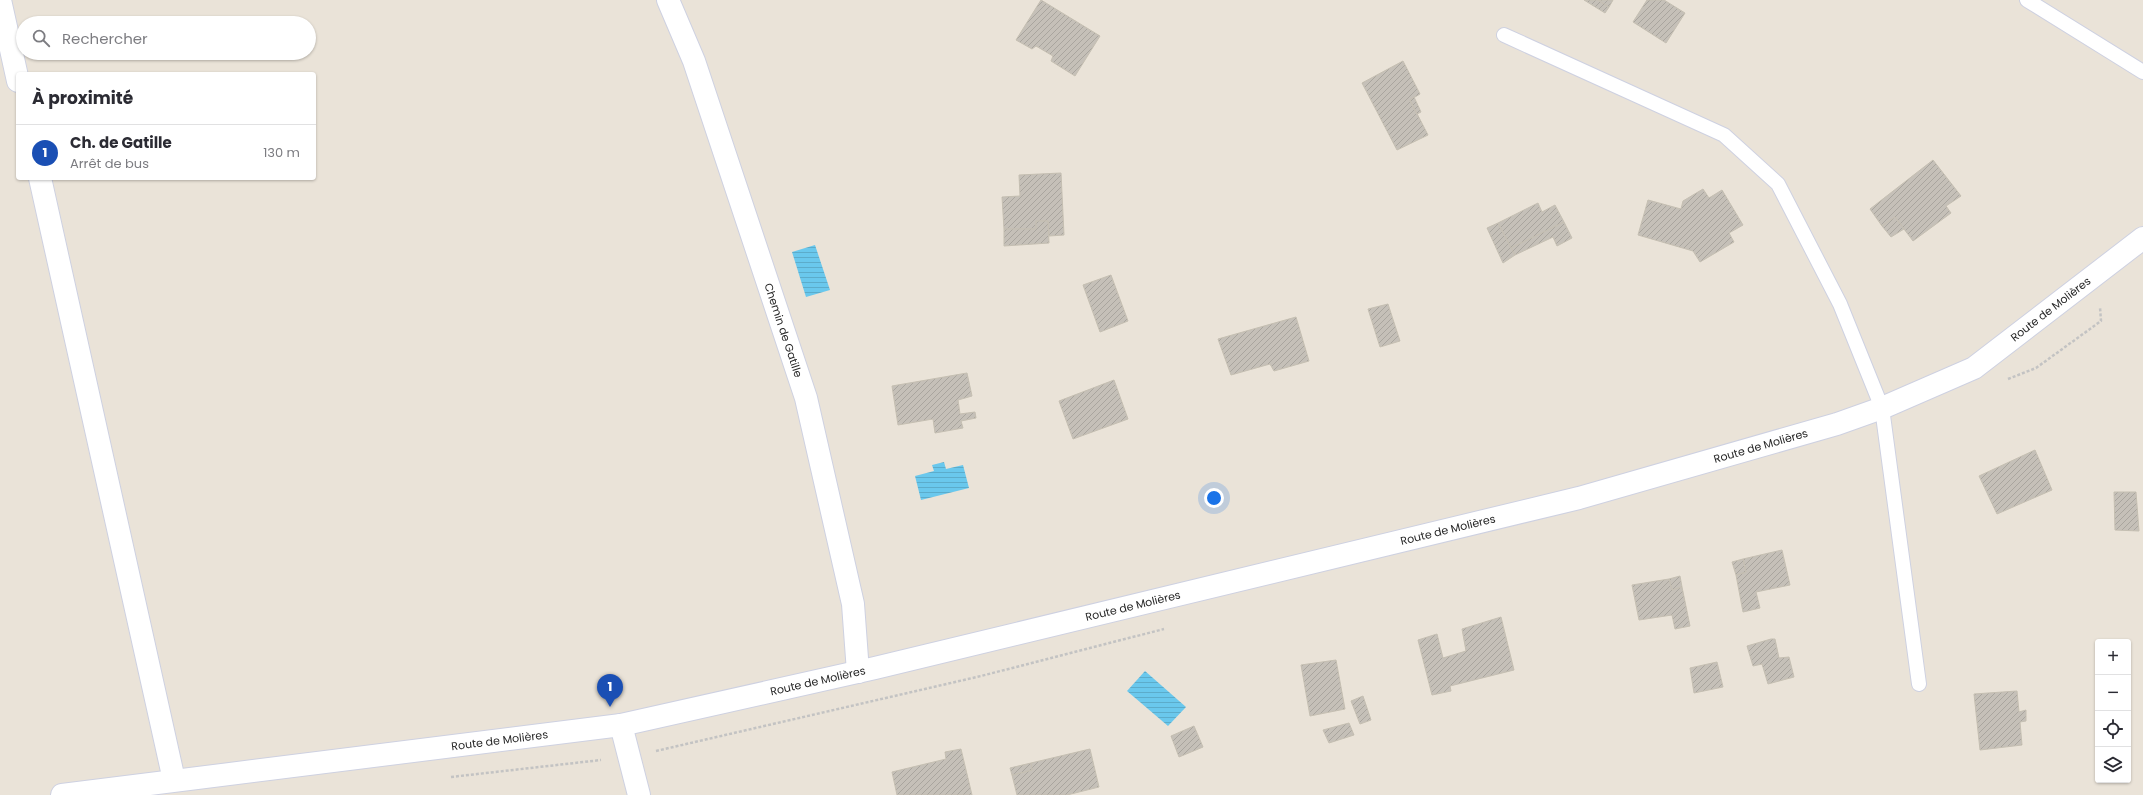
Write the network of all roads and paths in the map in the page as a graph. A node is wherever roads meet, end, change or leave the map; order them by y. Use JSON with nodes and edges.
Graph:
{"nodes":[{"id":1,"x":0,"y":0,"type":"edge"},
{"id":2,"x":668,"y":0,"type":"edge"},
{"id":3,"x":2027,"y":0,"type":"edge"},
{"id":4,"x":1504,"y":35,"type":"dead end"},
{"id":5,"x":16,"y":72,"type":"edge"},
{"id":6,"x":2143,"y":72,"type":"edge"},
{"id":7,"x":40,"y":180,"type":"edge"},
{"id":8,"x":2143,"y":238,"type":"edge"},
{"id":9,"x":1882,"y":408,"type":"junction"},
{"id":10,"x":858,"y":672,"type":"junction"},
{"id":11,"x":1919,"y":684,"type":"dead end"},
{"id":12,"x":621,"y":725,"type":"junction"},
{"id":13,"x":174,"y":780,"type":"junction"},
{"id":14,"x":88,"y":794,"type":"edge"},
{"id":15,"x":62,"y":795,"type":"edge"},
{"id":16,"x":639,"y":795,"type":"edge"}],
"edges":[{"from":1,"to":5,"type":"main road"},
{"from":2,"to":10,"type":"main road","name":"Chemin de Gatille"},
{"from":3,"to":6,"type":"lane"},
{"from":4,"to":9,"type":"lane"},
{"from":7,"to":13,"type":"main road"},
{"from":8,"to":9,"type":"main road","name":"Route de Molières"},
{"from":9,"to":10,"type":"main road","name":"Route de Molières"},
{"from":9,"to":11,"type":"lane"},
{"from":10,"to":12,"type":"main road","name":"Route de Molières"},
{"from":12,"to":13,"type":"main road","name":"Route de Molières"},
{"from":12,"to":16,"type":"main road"},
{"from":13,"to":14,"type":"main road","name":"Route de Molières"},
{"from":14,"to":15,"type":"main road","name":"Route de Molières"}]}
